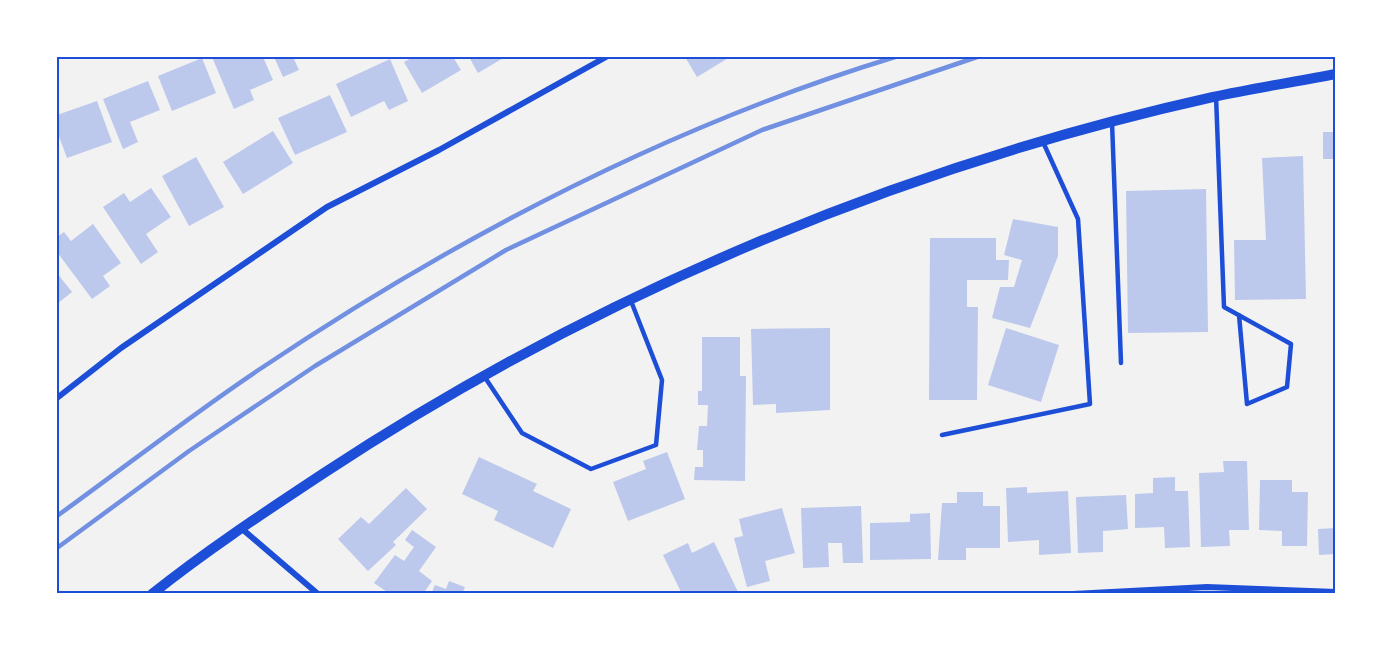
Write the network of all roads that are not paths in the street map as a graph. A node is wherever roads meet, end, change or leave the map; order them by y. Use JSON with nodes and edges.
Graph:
{"nodes":[{"id":1,"x":606,"y":57,"type":"edge"},
{"id":2,"x":1336,"y":74,"type":"edge"},
{"id":3,"x":1216,"y":96,"type":"junction"},
{"id":4,"x":1112,"y":122,"type":"junction"},
{"id":5,"x":1043,"y":141,"type":"junction"},
{"id":6,"x":630,"y":300,"type":"junction"},
{"id":7,"x":1239,"y":315,"type":"junction"},
{"id":8,"x":1121,"y":363,"type":"dead end"},
{"id":9,"x":484,"y":376,"type":"junction"},
{"id":10,"x":57,"y":398,"type":"edge"},
{"id":11,"x":942,"y":435,"type":"dead end"},
{"id":12,"x":241,"y":528,"type":"junction"},
{"id":13,"x":1176,"y":591,"type":"edge"},
{"id":14,"x":1336,"y":592,"type":"edge"},
{"id":15,"x":152,"y":594,"type":"edge"},
{"id":16,"x":318,"y":594,"type":"edge"},
{"id":17,"x":1073,"y":594,"type":"edge"}],
"edges":[{"from":1,"to":10,"type":"street"},
{"from":2,"to":3,"type":"street"},
{"from":3,"to":4,"type":"street"},
{"from":3,"to":7,"type":"lane"},
{"from":4,"to":5,"type":"street"},
{"from":4,"to":8,"type":"lane"},
{"from":5,"to":6,"type":"street"},
{"from":5,"to":11,"type":"lane"},
{"from":6,"to":9,"type":"street"},
{"from":6,"to":9,"type":"lane"},
{"from":7,"to":7,"type":"lane"},
{"from":9,"to":12,"type":"street"},
{"from":12,"to":15,"type":"street"},
{"from":12,"to":16,"type":"street"},
{"from":13,"to":14,"type":"street"},
{"from":13,"to":17,"type":"street"}]}
